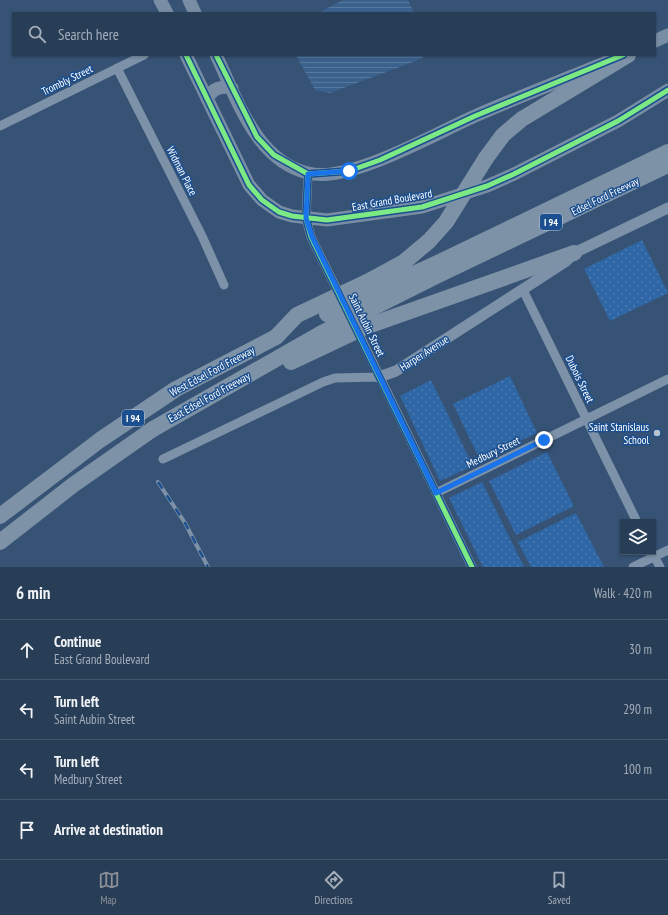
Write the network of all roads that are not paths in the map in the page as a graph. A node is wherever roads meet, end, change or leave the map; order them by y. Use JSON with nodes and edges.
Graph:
{"nodes":[{"id":1,"x":160,"y":0,"type":"edge"},
{"id":2,"x":189,"y":0,"type":"edge"},
{"id":3,"x":166,"y":12,"type":"edge"},
{"id":4,"x":195,"y":12,"type":"edge"},
{"id":5,"x":668,"y":35,"type":"edge"},
{"id":6,"x":656,"y":41,"type":"edge"},
{"id":7,"x":142,"y":56,"type":"edge"},
{"id":8,"x":186,"y":56,"type":"edge"},
{"id":9,"x":216,"y":56,"type":"edge"},
{"id":10,"x":621,"y":56,"type":"edge"},
{"id":11,"x":626,"y":56,"type":"edge"},
{"id":12,"x":117,"y":68,"type":"junction"},
{"id":13,"x":232,"y":88,"type":"junction"},
{"id":14,"x":668,"y":90,"type":"edge"},
{"id":15,"x":207,"y":99,"type":"junction"},
{"id":16,"x":0,"y":126,"type":"edge"},
{"id":17,"x":668,"y":152,"type":"edge"},
{"id":18,"x":668,"y":166,"type":"edge"},
{"id":19,"x":308,"y":174,"type":"junction"},
{"id":20,"x":668,"y":208,"type":"edge"},
{"id":21,"x":306,"y":218,"type":"junction"},
{"id":22,"x":574,"y":253,"type":"junction"},
{"id":23,"x":444,"y":260,"type":"joint"},
{"id":24,"x":434,"y":277,"type":"joint"},
{"id":25,"x":224,"y":285,"type":"dead end"},
{"id":26,"x":523,"y":290,"type":"junction"},
{"id":27,"x":276,"y":337,"type":"junction"},
{"id":28,"x":380,"y":377,"type":"junction"},
{"id":29,"x":668,"y":379,"type":"edge"},
{"id":30,"x":587,"y":419,"type":"junction"},
{"id":31,"x":153,"y":429,"type":"junction"},
{"id":32,"x":163,"y":459,"type":"dead end"},
{"id":33,"x":436,"y":493,"type":"junction"},
{"id":34,"x":0,"y":516,"type":"edge"},
{"id":35,"x":636,"y":519,"type":"edge"},
{"id":36,"x":0,"y":542,"type":"edge"},
{"id":37,"x":668,"y":550,"type":"edge"},
{"id":38,"x":656,"y":553,"type":"edge"},
{"id":39,"x":651,"y":555,"type":"edge"},
{"id":40,"x":654,"y":555,"type":"edge"},
{"id":41,"x":472,"y":567,"type":"edge"},
{"id":42,"x":633,"y":567,"type":"edge"},
{"id":43,"x":660,"y":567,"type":"edge"}],
"edges":[{"from":1,"to":3,"type":"main road"},
{"from":2,"to":4,"type":"main road"},
{"from":5,"to":6,"type":"main road"},
{"from":7,"to":12,"type":"street","name":"Trombly Street"},
{"from":8,"to":15,"type":"main road","name":"East Grand Boulevard"},
{"from":9,"to":13,"type":"main road"},
{"from":10,"to":19,"type":"main road"},
{"from":11,"to":27,"type":"highway","bridge":true},
{"from":12,"to":16,"type":"street","name":"Trombly Street"},
{"from":12,"to":25,"type":"street","name":"Widman Place"},
{"from":13,"to":15,"type":"main road"},
{"from":13,"to":19,"type":"main road"},
{"from":14,"to":21,"type":"main road","name":"East Grand Boulevard"},
{"from":15,"to":21,"type":"main road","name":"East Grand Boulevard"},
{"from":17,"to":23,"type":"highway","name":"Edsel Ford Freeway","number":"I 94"},
{"from":18,"to":24,"type":"highway","name":"Edsel Ford Freeway","number":"I 94"},
{"from":19,"to":21,"type":"street","name":"Saint Aubin Street"},
{"from":20,"to":22,"type":"street","name":"Harper Avenue"},
{"from":21,"to":28,"type":"street","name":"Saint Aubin Street"},
{"from":22,"to":26,"type":"street","name":"Harper Avenue"},
{"from":22,"to":31,"type":"highway","bridge":true},
{"from":23,"to":27,"type":"highway","name":"West Edsel Ford Freeway","number":"I 94","bridge":true},
{"from":24,"to":31,"type":"highway","name":"East Edsel Ford Freeway","number":"I 94","bridge":true},
{"from":26,"to":28,"type":"street","name":"Harper Avenue"},
{"from":26,"to":30,"type":"street","name":"Dubois Street"},
{"from":27,"to":34,"type":"highway","name":"West Edsel Ford Freeway","number":"I 94"},
{"from":28,"to":32,"type":"street","name":"Harper Avenue"},
{"from":28,"to":33,"type":"street","name":"Saint Aubin Street"},
{"from":29,"to":30,"type":"street","name":"Medbury Street"},
{"from":30,"to":33,"type":"street","name":"Medbury Street"},
{"from":30,"to":35,"type":"street","name":"Dubois Street"},
{"from":31,"to":36,"type":"highway","name":"East Edsel Ford Freeway","number":"I 94"},
{"from":33,"to":41,"type":"street","name":"Saint Aubin Street"},
{"from":37,"to":38,"type":"street"},
{"from":39,"to":42,"type":"street"},
{"from":40,"to":43,"type":"street"}]}
